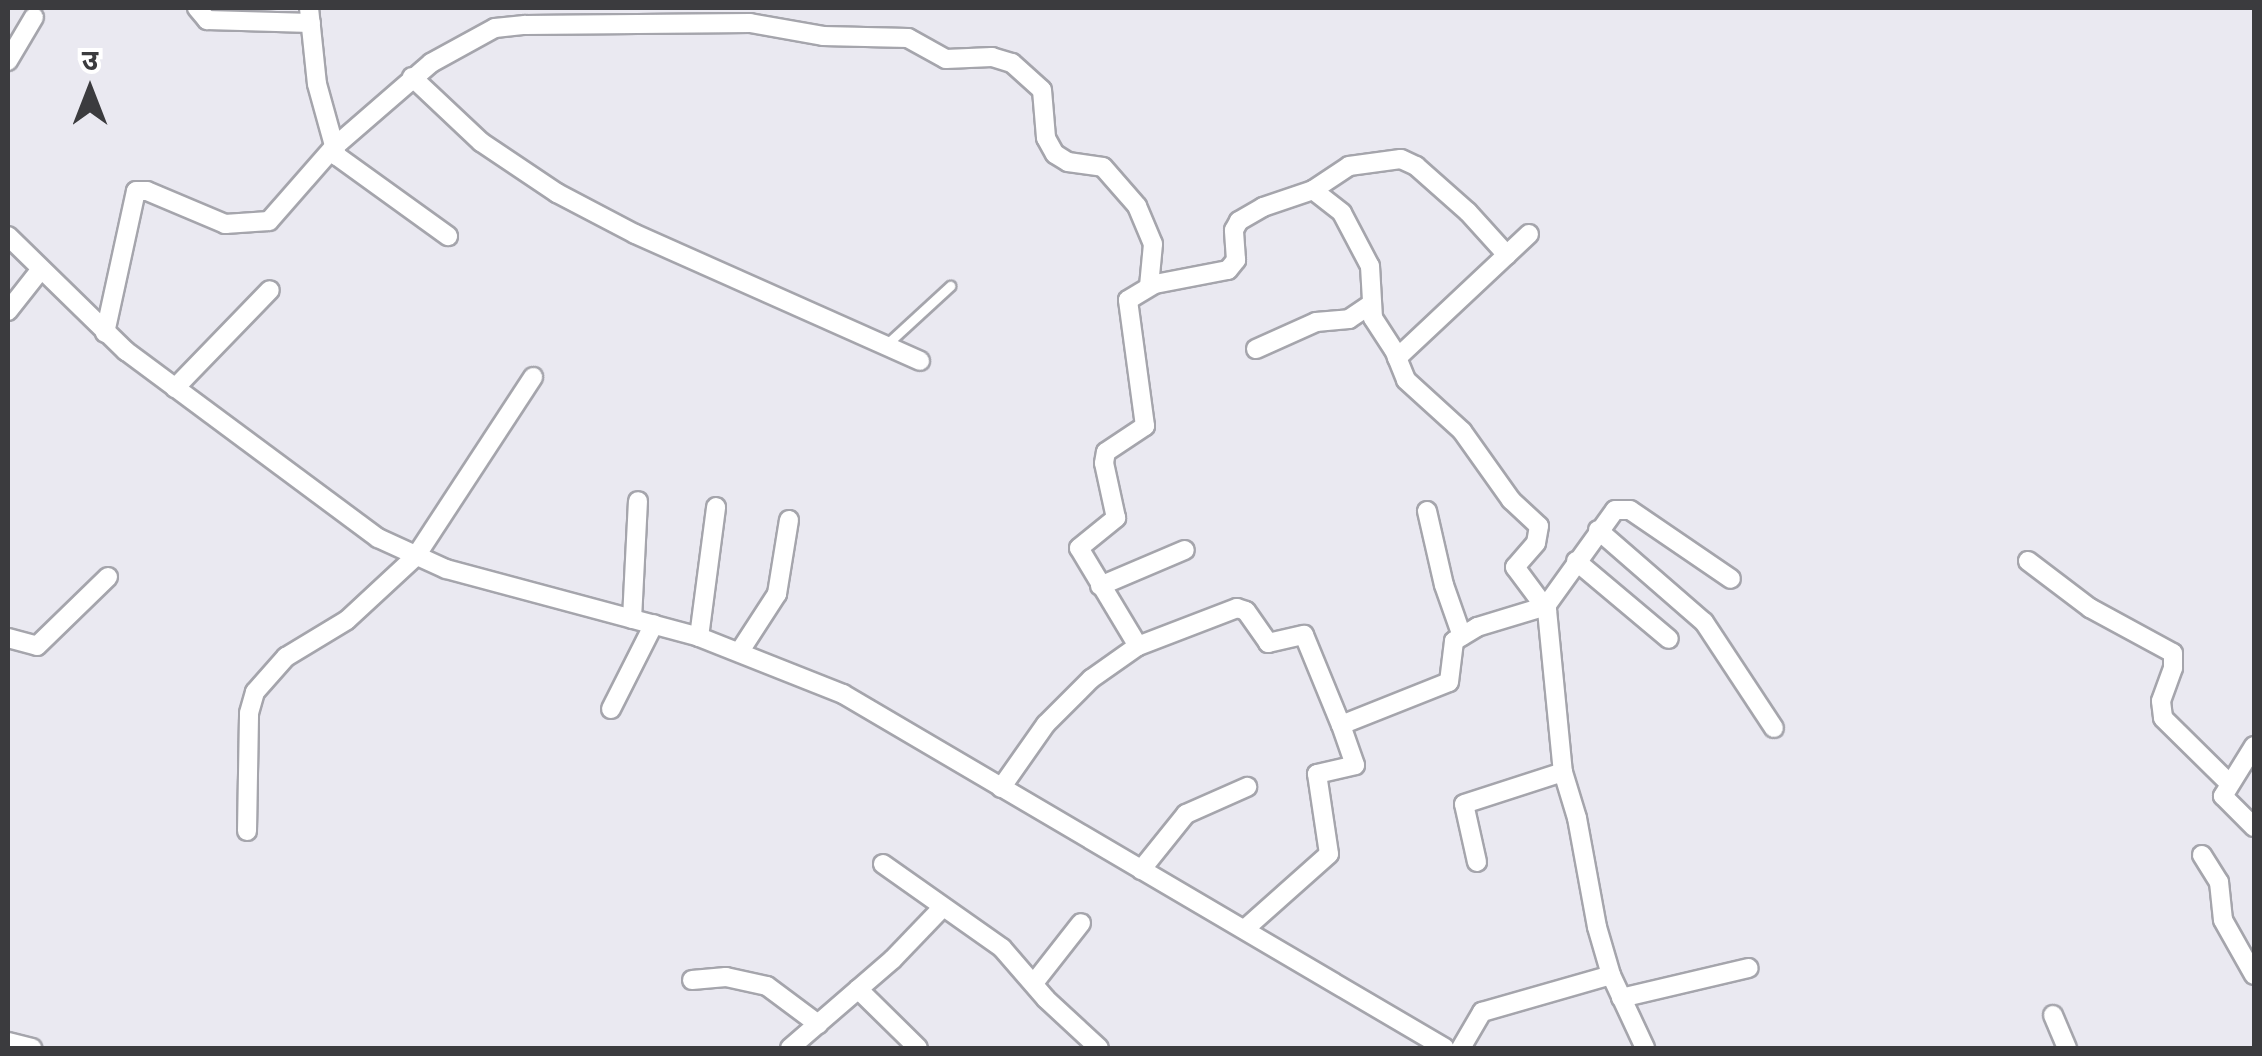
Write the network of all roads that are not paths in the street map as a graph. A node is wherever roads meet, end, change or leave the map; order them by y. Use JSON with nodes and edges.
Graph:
{"nodes":[{"id":1,"x":197,"y":8,"type":"edge"},
{"id":2,"x":310,"y":15,"type":"edge"},
{"id":3,"x":601,"y":15,"type":"edge"},
{"id":4,"x":34,"y":17,"type":"dead end"},
{"id":5,"x":8,"y":61,"type":"edge"},
{"id":6,"x":412,"y":77,"type":"junction"},
{"id":7,"x":333,"y":148,"type":"junction"},
{"id":8,"x":1314,"y":190,"type":"junction"},
{"id":9,"x":1529,"y":234,"type":"dead end"},
{"id":10,"x":8,"y":236,"type":"edge"},
{"id":11,"x":448,"y":236,"type":"dead end"},
{"id":12,"x":1507,"y":255,"type":"junction"},
{"id":13,"x":41,"y":269,"type":"junction"},
{"id":14,"x":950,"y":286,"type":"dead end"},
{"id":15,"x":1149,"y":286,"type":"junction"},
{"id":16,"x":270,"y":290,"type":"dead end"},
{"id":17,"x":1370,"y":305,"type":"junction"},
{"id":18,"x":8,"y":312,"type":"edge"},
{"id":19,"x":106,"y":332,"type":"junction"},
{"id":20,"x":887,"y":344,"type":"junction"},
{"id":21,"x":1256,"y":349,"type":"dead end"},
{"id":22,"x":1397,"y":358,"type":"junction"},
{"id":23,"x":920,"y":360,"type":"dead end"},
{"id":24,"x":533,"y":377,"type":"dead end"},
{"id":25,"x":175,"y":388,"type":"junction"},
{"id":26,"x":638,"y":502,"type":"dead end"},
{"id":27,"x":716,"y":507,"type":"dead end"},
{"id":28,"x":1426,"y":511,"type":"dead end"},
{"id":29,"x":789,"y":520,"type":"dead end"},
{"id":30,"x":1598,"y":530,"type":"junction"},
{"id":31,"x":1185,"y":550,"type":"dead end"},
{"id":32,"x":416,"y":556,"type":"junction"},
{"id":33,"x":1576,"y":561,"type":"junction"},
{"id":34,"x":2028,"y":561,"type":"dead end"},
{"id":35,"x":108,"y":577,"type":"dead end"},
{"id":36,"x":1731,"y":580,"type":"dead end"},
{"id":37,"x":1100,"y":586,"type":"junction"},
{"id":38,"x":1546,"y":606,"type":"junction"},
{"id":39,"x":632,"y":619,"type":"junction"},
{"id":40,"x":654,"y":624,"type":"junction"},
{"id":41,"x":1462,"y":636,"type":"junction"},
{"id":42,"x":698,"y":637,"type":"junction"},
{"id":43,"x":8,"y":638,"type":"edge"},
{"id":44,"x":1669,"y":638,"type":"dead end"},
{"id":45,"x":1138,"y":646,"type":"junction"},
{"id":46,"x":740,"y":651,"type":"junction"},
{"id":47,"x":610,"y":709,"type":"dead end"},
{"id":48,"x":1341,"y":725,"type":"junction"},
{"id":49,"x":1774,"y":728,"type":"dead end"},
{"id":50,"x":2254,"y":746,"type":"edge"},
{"id":51,"x":1564,"y":772,"type":"junction"},
{"id":52,"x":2228,"y":782,"type":"junction"},
{"id":53,"x":1001,"y":788,"type":"junction"},
{"id":54,"x":1247,"y":788,"type":"dead end"},
{"id":55,"x":2254,"y":827,"type":"edge"},
{"id":56,"x":247,"y":831,"type":"dead end"},
{"id":57,"x":2202,"y":854,"type":"dead end"},
{"id":58,"x":1477,"y":862,"type":"dead end"},
{"id":59,"x":883,"y":864,"type":"dead end"},
{"id":60,"x":1142,"y":870,"type":"junction"},
{"id":61,"x":941,"y":909,"type":"junction"},
{"id":62,"x":1081,"y":923,"type":"dead end"},
{"id":63,"x":1246,"y":928,"type":"junction"},
{"id":64,"x":1749,"y":968,"type":"dead end"},
{"id":65,"x":1611,"y":975,"type":"junction"},
{"id":66,"x":2254,"y":975,"type":"edge"},
{"id":67,"x":692,"y":980,"type":"dead end"},
{"id":68,"x":1034,"y":984,"type":"junction"},
{"id":69,"x":858,"y":990,"type":"junction"},
{"id":70,"x":1622,"y":998,"type":"junction"},
{"id":71,"x":2053,"y":1014,"type":"dead end"},
{"id":72,"x":818,"y":1024,"type":"junction"},
{"id":73,"x":8,"y":1042,"type":"edge"},
{"id":74,"x":32,"y":1048,"type":"edge"},
{"id":75,"x":790,"y":1048,"type":"edge"},
{"id":76,"x":918,"y":1048,"type":"edge"},
{"id":77,"x":1099,"y":1048,"type":"edge"},
{"id":78,"x":1445,"y":1048,"type":"edge"},
{"id":79,"x":1462,"y":1048,"type":"edge"},
{"id":80,"x":1645,"y":1048,"type":"edge"},
{"id":81,"x":2067,"y":1048,"type":"edge"}],
"edges":[{"from":1,"to":2,"type":"street"},
{"from":2,"to":7,"type":"street"},
{"from":3,"to":6,"type":"street"},
{"from":3,"to":15,"type":"street"},
{"from":4,"to":5,"type":"street"},
{"from":6,"to":7,"type":"street"},
{"from":6,"to":20,"type":"street"},
{"from":7,"to":11,"type":"street"},
{"from":7,"to":19,"type":"street"},
{"from":8,"to":12,"type":"street"},
{"from":8,"to":15,"type":"street"},
{"from":8,"to":17,"type":"street"},
{"from":9,"to":12,"type":"street"},
{"from":10,"to":13,"type":"street"},
{"from":12,"to":22,"type":"street"},
{"from":13,"to":18,"type":"street"},
{"from":13,"to":19,"type":"street"},
{"from":14,"to":20,"type":"lane"},
{"from":15,"to":37,"type":"street"},
{"from":16,"to":25,"type":"street"},
{"from":17,"to":21,"type":"street"},
{"from":17,"to":22,"type":"street"},
{"from":19,"to":25,"type":"street"},
{"from":20,"to":23,"type":"street"},
{"from":22,"to":38,"type":"street"},
{"from":24,"to":32,"type":"street"},
{"from":25,"to":32,"type":"street"},
{"from":26,"to":39,"type":"street"},
{"from":27,"to":42,"type":"street"},
{"from":28,"to":41,"type":"street"},
{"from":29,"to":46,"type":"street"},
{"from":30,"to":33,"type":"street"},
{"from":30,"to":36,"type":"street"},
{"from":30,"to":49,"type":"street"},
{"from":31,"to":37,"type":"street"},
{"from":32,"to":39,"type":"street"},
{"from":32,"to":56,"type":"street"},
{"from":33,"to":38,"type":"street"},
{"from":33,"to":44,"type":"street"},
{"from":34,"to":52,"type":"street"},
{"from":35,"to":43,"type":"street"},
{"from":37,"to":45,"type":"street"},
{"from":38,"to":41,"type":"street"},
{"from":38,"to":51,"type":"street"},
{"from":39,"to":40,"type":"street"},
{"from":40,"to":42,"type":"street"},
{"from":40,"to":47,"type":"street"},
{"from":41,"to":48,"type":"street"},
{"from":42,"to":46,"type":"street"},
{"from":45,"to":48,"type":"street"},
{"from":45,"to":53,"type":"street"},
{"from":46,"to":53,"type":"street"},
{"from":48,"to":63,"type":"street"},
{"from":50,"to":52,"type":"street"},
{"from":51,"to":58,"type":"street"},
{"from":51,"to":65,"type":"street"},
{"from":52,"to":55,"type":"street"},
{"from":53,"to":60,"type":"street"},
{"from":54,"to":60,"type":"street"},
{"from":57,"to":66,"type":"street"},
{"from":59,"to":61,"type":"street"},
{"from":60,"to":63,"type":"street"},
{"from":61,"to":68,"type":"street"},
{"from":61,"to":69,"type":"street"},
{"from":62,"to":68,"type":"street"},
{"from":63,"to":78,"type":"street"},
{"from":64,"to":70,"type":"street"},
{"from":65,"to":70,"type":"street"},
{"from":65,"to":79,"type":"street"},
{"from":67,"to":72,"type":"street"},
{"from":68,"to":77,"type":"street"},
{"from":69,"to":72,"type":"street"},
{"from":69,"to":76,"type":"street"},
{"from":70,"to":80,"type":"street"},
{"from":71,"to":81,"type":"street"},
{"from":72,"to":75,"type":"street"},
{"from":73,"to":74,"type":"street"}]}
